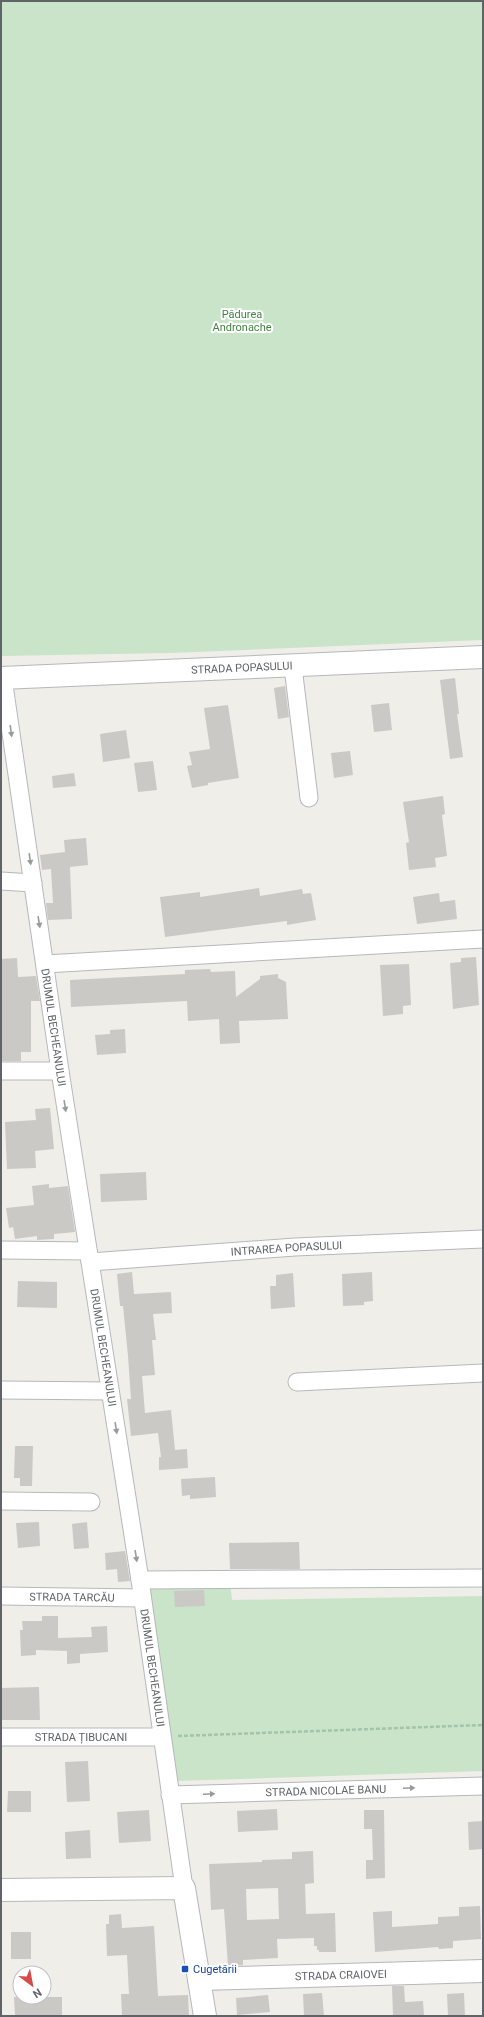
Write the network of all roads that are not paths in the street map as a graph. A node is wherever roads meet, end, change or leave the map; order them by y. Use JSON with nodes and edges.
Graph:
{"nodes":[{"id":1,"x":483,"y":657,"type":"edge"},
{"id":2,"x":293,"y":667,"type":"junction"},
{"id":3,"x":2,"y":678,"type":"edge"},
{"id":4,"x":309,"y":798,"type":"dead end"},
{"id":5,"x":1,"y":881,"type":"edge"},
{"id":6,"x":33,"y":883,"type":"junction"},
{"id":7,"x":483,"y":939,"type":"edge"},
{"id":8,"x":45,"y":964,"type":"junction"},
{"id":9,"x":1,"y":1071,"type":"edge"},
{"id":10,"x":60,"y":1071,"type":"junction"},
{"id":11,"x":483,"y":1239,"type":"edge"},
{"id":12,"x":1,"y":1250,"type":"edge"},
{"id":13,"x":89,"y":1256,"type":"junction"},
{"id":14,"x":483,"y":1373,"type":"edge"},
{"id":15,"x":297,"y":1382,"type":"dead end"},
{"id":16,"x":1,"y":1390,"type":"edge"},
{"id":17,"x":110,"y":1392,"type":"junction"},
{"id":18,"x":1,"y":1501,"type":"edge"},
{"id":19,"x":91,"y":1502,"type":"dead end"},
{"id":20,"x":483,"y":1578,"type":"edge"},
{"id":21,"x":140,"y":1580,"type":"junction"},
{"id":22,"x":1,"y":1596,"type":"edge"},
{"id":23,"x":142,"y":1598,"type":"junction"},
{"id":24,"x":1,"y":1737,"type":"edge"},
{"id":25,"x":162,"y":1737,"type":"junction"},
{"id":26,"x":483,"y":1786,"type":"edge"},
{"id":27,"x":170,"y":1795,"type":"junction"},
{"id":28,"x":184,"y":1888,"type":"junction"},
{"id":29,"x":1,"y":1890,"type":"edge"},
{"id":30,"x":483,"y":1971,"type":"edge"},
{"id":31,"x":200,"y":1979,"type":"junction"},
{"id":32,"x":205,"y":2016,"type":"edge"}],
"edges":[{"from":1,"to":2,"type":"street","name":"STRADA POPASULUI"},
{"from":2,"to":3,"type":"street","name":"STRADA POPASULUI"},
{"from":2,"to":4,"type":"street"},
{"from":3,"to":6,"type":"street","name":"DRUMUL BECHEANULUI","one_way":true},
{"from":5,"to":6,"type":"street"},
{"from":6,"to":8,"type":"street","name":"DRUMUL BECHEANULUI","one_way":true},
{"from":7,"to":8,"type":"street"},
{"from":8,"to":10,"type":"street","name":"DRUMUL BECHEANULUI"},
{"from":9,"to":10,"type":"street"},
{"from":10,"to":13,"type":"street","name":"DRUMUL BECHEANULUI","one_way":true},
{"from":11,"to":13,"type":"street","name":"INTRAREA POPASULUI"},
{"from":12,"to":13,"type":"street","name":"INTRAREA POPASULUI"},
{"from":13,"to":17,"type":"street","name":"DRUMUL BECHEANULUI"},
{"from":14,"to":15,"type":"street"},
{"from":16,"to":17,"type":"street"},
{"from":17,"to":21,"type":"street","name":"DRUMUL BECHEANULUI","one_way":true},
{"from":18,"to":19,"type":"street"},
{"from":20,"to":21,"type":"street"},
{"from":21,"to":23,"type":"street","name":"DRUMUL BECHEANULUI"},
{"from":22,"to":23,"type":"street","name":"STRADA TARCĂU"},
{"from":23,"to":25,"type":"street","name":"DRUMUL BECHEANULUI"},
{"from":24,"to":25,"type":"street","name":"STRADA ȚIBUCANI"},
{"from":25,"to":27,"type":"street","name":"DRUMUL BECHEANULUI"},
{"from":27,"to":26,"type":"street","name":"STRADA NICOLAE BANU","one_way":true},
{"from":27,"to":28,"type":"street","name":"DRUMUL BECHEANULUI"},
{"from":28,"to":29,"type":"street"},
{"from":28,"to":31,"type":"street","name":"DRUMUL BECHEANULUI"},
{"from":30,"to":31,"type":"street","name":"STRADA CRAIOVEI"},
{"from":31,"to":32,"type":"street","name":"DRUMUL BECHEANULUI"}]}
